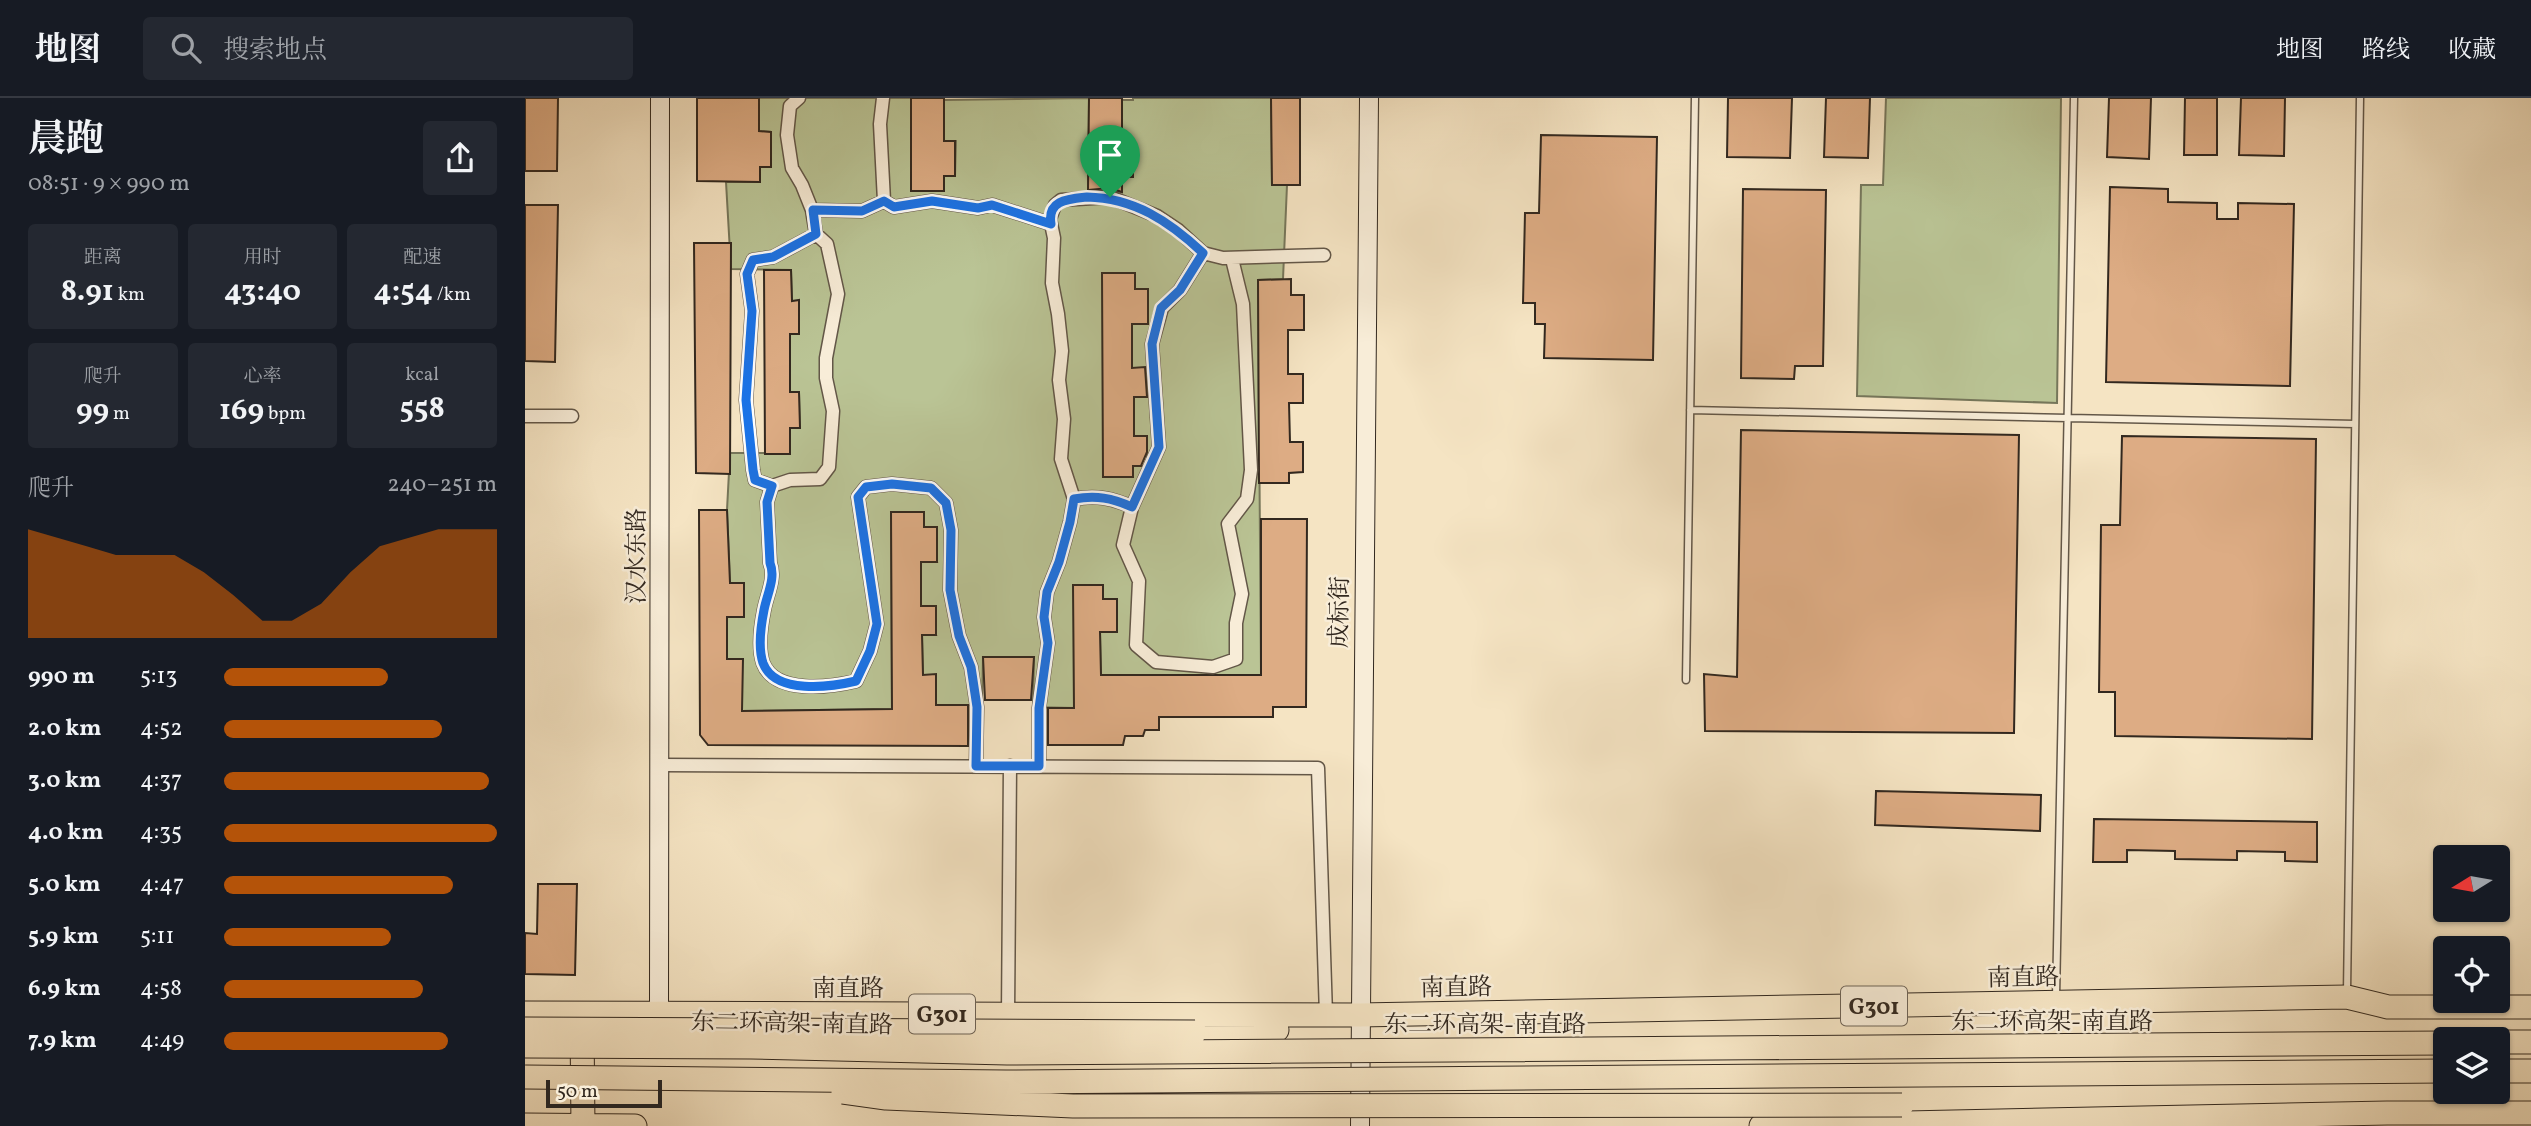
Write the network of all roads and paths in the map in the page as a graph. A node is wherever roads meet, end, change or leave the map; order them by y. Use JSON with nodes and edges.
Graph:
{"nodes":[{"id":1,"x":660,"y":98,"type":"edge"},
{"id":2,"x":799,"y":98,"type":"edge"},
{"id":3,"x":883,"y":98,"type":"edge"},
{"id":4,"x":1369,"y":98,"type":"edge"},
{"id":5,"x":1695,"y":98,"type":"edge"},
{"id":6,"x":2074,"y":98,"type":"edge"},
{"id":7,"x":2360,"y":98,"type":"edge"},
{"id":8,"x":884,"y":201,"type":"junction"},
{"id":9,"x":813,"y":210,"type":"junction"},
{"id":10,"x":1051,"y":224,"type":"junction"},
{"id":11,"x":816,"y":234,"type":"junction"},
{"id":12,"x":1203,"y":253,"type":"junction"},
{"id":13,"x":1324,"y":255,"type":"dead end"},
{"id":14,"x":1233,"y":262,"type":"dead end"},
{"id":15,"x":1690,"y":410,"type":"junction"},
{"id":16,"x":525,"y":416,"type":"edge"},
{"id":17,"x":572,"y":416,"type":"dead end"},
{"id":18,"x":2068,"y":417,"type":"junction"},
{"id":19,"x":2355,"y":424,"type":"junction"},
{"id":20,"x":772,"y":486,"type":"junction"},
{"id":21,"x":1074,"y":499,"type":"junction"},
{"id":22,"x":1132,"y":507,"type":"junction"},
{"id":23,"x":1686,"y":680,"type":"dead end"},
{"id":24,"x":661,"y":765,"type":"junction"},
{"id":25,"x":976,"y":766,"type":"junction"},
{"id":26,"x":1010,"y":766,"type":"junction"},
{"id":27,"x":1039,"y":766,"type":"junction"},
{"id":28,"x":2347,"y":997,"type":"junction"},
{"id":29,"x":2056,"y":1003,"type":"junction"},
{"id":30,"x":2531,"y":1007,"type":"edge"},
{"id":31,"x":525,"y":1013,"type":"edge"},
{"id":32,"x":581,"y":1013,"type":"junction"},
{"id":33,"x":659,"y":1013,"type":"junction"},
{"id":34,"x":1008,"y":1014,"type":"junction"},
{"id":35,"x":1327,"y":1015,"type":"junction"},
{"id":36,"x":1359,"y":1015,"type":"junction"},
{"id":37,"x":525,"y":1029,"type":"edge"},
{"id":38,"x":2510,"y":1042,"type":"edge"},
{"id":39,"x":2531,"y":1042,"type":"edge"},
{"id":40,"x":2433,"y":1043,"type":"edge"},
{"id":41,"x":525,"y":1046,"type":"edge"},
{"id":42,"x":2531,"y":1070,"type":"edge"},
{"id":43,"x":2433,"y":1071,"type":"edge"},
{"id":44,"x":2510,"y":1071,"type":"edge"},
{"id":45,"x":525,"y":1077,"type":"edge"},
{"id":46,"x":750,"y":1078,"type":"junction"},
{"id":47,"x":2531,"y":1113,"type":"edge"},
{"id":48,"x":2062,"y":1122,"type":"edge"},
{"id":49,"x":525,"y":1125,"type":"edge"},
{"id":50,"x":583,"y":1126,"type":"edge"},
{"id":51,"x":635,"y":1126,"type":"edge"},
{"id":52,"x":1360,"y":1126,"type":"edge"},
{"id":53,"x":1762,"y":1126,"type":"edge"}],
"edges":[{"from":1,"to":24,"type":"street","name":"汉水东路"},
{"from":2,"to":9,"type":"street"},
{"from":3,"to":8,"type":"street"},
{"from":4,"to":36,"type":"street","name":"成标街"},
{"from":5,"to":15,"type":"lane"},
{"from":6,"to":18,"type":"lane"},
{"from":7,"to":19,"type":"lane"},
{"from":8,"to":9,"type":"street"},
{"from":8,"to":10,"type":"street"},
{"from":9,"to":11,"type":"street"},
{"from":10,"to":12,"type":"street"},
{"from":10,"to":21,"type":"street"},
{"from":11,"to":20,"type":"street"},
{"from":11,"to":20,"type":"street"},
{"from":12,"to":13,"type":"street"},
{"from":12,"to":22,"type":"street"},
{"from":14,"to":22,"type":"street"},
{"from":15,"to":18,"type":"lane"},
{"from":15,"to":23,"type":"lane"},
{"from":16,"to":17,"type":"street"},
{"from":18,"to":19,"type":"lane"},
{"from":18,"to":29,"type":"lane"},
{"from":19,"to":28,"type":"lane"},
{"from":20,"to":25,"type":"street"},
{"from":21,"to":22,"type":"street"},
{"from":21,"to":27,"type":"street"},
{"from":24,"to":25,"type":"street"},
{"from":24,"to":33,"type":"street","name":"汉水东路"},
{"from":25,"to":26,"type":"street"},
{"from":26,"to":27,"type":"street"},
{"from":26,"to":34,"type":"street"},
{"from":27,"to":35,"type":"street"},
{"from":28,"to":29,"type":"highway","name":"南直路","number":"G301"},
{"from":28,"to":30,"type":"highway","name":"南直路","number":"G301"},
{"from":29,"to":36,"type":"highway","name":"南直路","number":"G301"},
{"from":31,"to":32,"type":"highway","name":"南直路","number":"G301"},
{"from":32,"to":33,"type":"highway","name":"南直路","number":"G301"},
{"from":32,"to":50,"type":"highway"},
{"from":33,"to":34,"type":"highway","name":"南直路","number":"G301"},
{"from":34,"to":35,"type":"highway","name":"南直路","number":"G301"},
{"from":35,"to":36,"type":"highway","name":"南直路","number":"G301"},
{"from":35,"to":37,"type":"highway","bridge":true},
{"from":36,"to":52,"type":"street","name":"成标街"},
{"from":38,"to":39,"type":"highway"},
{"from":40,"to":41,"type":"highway","name":"东二环高架-南直路","bridge":true},
{"from":42,"to":44,"type":"highway"},
{"from":43,"to":46,"type":"highway","bridge":true},
{"from":45,"to":46,"type":"highway","bridge":true},
{"from":46,"to":48,"type":"highway","bridge":true},
{"from":47,"to":48,"type":"highway"},
{"from":48,"to":53,"type":"highway"},
{"from":49,"to":50,"type":"highway"},
{"from":50,"to":51,"type":"highway"}]}
